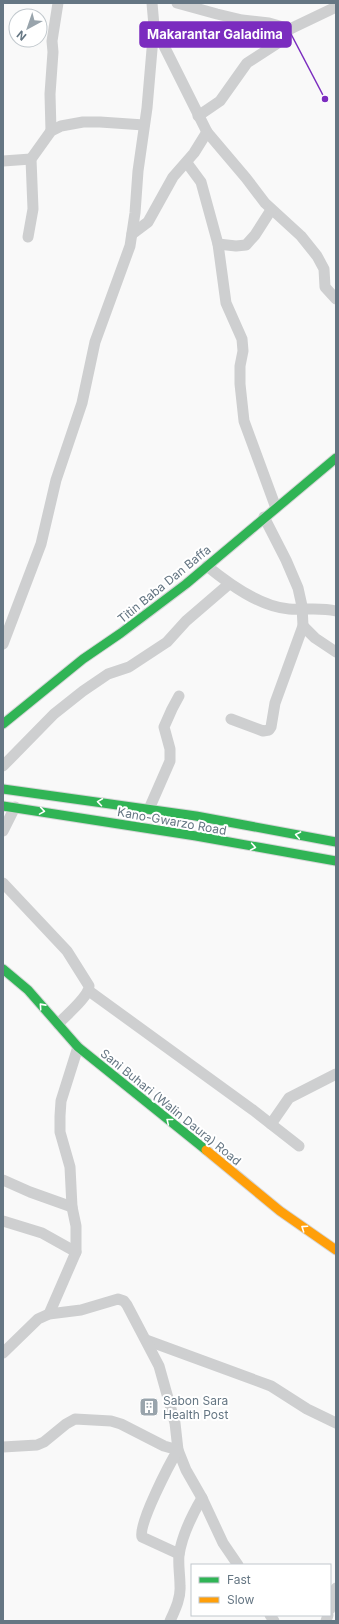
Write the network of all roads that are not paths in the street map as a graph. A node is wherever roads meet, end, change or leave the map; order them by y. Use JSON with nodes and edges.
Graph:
{"nodes":[{"id":1,"x":58,"y":3,"type":"edge"},
{"id":2,"x":152,"y":3,"type":"edge"},
{"id":3,"x":178,"y":3,"type":"edge"},
{"id":4,"x":336,"y":8,"type":"edge"},
{"id":5,"x":154,"y":26,"type":"junction"},
{"id":6,"x":290,"y":29,"type":"junction"},
{"id":7,"x":198,"y":116,"type":"junction"},
{"id":8,"x":144,"y":125,"type":"junction"},
{"id":9,"x":51,"y":131,"type":"junction"},
{"id":10,"x":207,"y":132,"type":"junction"},
{"id":11,"x":30,"y":159,"type":"junction"},
{"id":12,"x":3,"y":161,"type":"edge"},
{"id":13,"x":187,"y":163,"type":"junction"},
{"id":14,"x":272,"y":210,"type":"junction"},
{"id":15,"x":132,"y":234,"type":"junction"},
{"id":16,"x":28,"y":237,"type":"dead end"},
{"id":17,"x":218,"y":244,"type":"junction"},
{"id":18,"x":336,"y":299,"type":"edge"},
{"id":19,"x":336,"y":458,"type":"edge"},
{"id":20,"x":276,"y":508,"type":"junction"},
{"id":21,"x":264,"y":517,"type":"junction"},
{"id":22,"x":207,"y":566,"type":"junction"},
{"id":23,"x":229,"y":584,"type":"junction"},
{"id":24,"x":302,"y":608,"type":"junction"},
{"id":25,"x":336,"y":611,"type":"edge"},
{"id":26,"x":303,"y":626,"type":"junction"},
{"id":27,"x":3,"y":644,"type":"edge"},
{"id":28,"x":336,"y":652,"type":"edge"},
{"id":29,"x":179,"y":696,"type":"dead end"},
{"id":30,"x":231,"y":719,"type":"dead end"},
{"id":31,"x":3,"y":724,"type":"edge"},
{"id":32,"x":3,"y":766,"type":"edge"},
{"id":33,"x":3,"y":790,"type":"edge"},
{"id":34,"x":3,"y":806,"type":"edge"},
{"id":35,"x":15,"y":807,"type":"junction"},
{"id":36,"x":149,"y":809,"type":"junction"},
{"id":37,"x":235,"y":823,"type":"junction"},
{"id":38,"x":3,"y":831,"type":"edge"},
{"id":39,"x":336,"y":841,"type":"edge"},
{"id":40,"x":232,"y":843,"type":"junction"},
{"id":41,"x":336,"y":861,"type":"edge"},
{"id":42,"x":3,"y":883,"type":"edge"},
{"id":43,"x":3,"y":969,"type":"edge"},
{"id":44,"x":89,"y":990,"type":"junction"},
{"id":45,"x":58,"y":1024,"type":"junction"},
{"id":46,"x":78,"y":1047,"type":"junction"},
{"id":47,"x":336,"y":1074,"type":"edge"},
{"id":48,"x":271,"y":1124,"type":"junction"},
{"id":49,"x":299,"y":1146,"type":"dead end"},
{"id":50,"x":3,"y":1180,"type":"edge"},
{"id":51,"x":72,"y":1207,"type":"junction"},
{"id":52,"x":3,"y":1221,"type":"edge"},
{"id":53,"x":336,"y":1250,"type":"edge"},
{"id":54,"x":76,"y":1252,"type":"junction"},
{"id":55,"x":49,"y":1314,"type":"junction"},
{"id":56,"x":146,"y":1340,"type":"junction"},
{"id":57,"x":3,"y":1353,"type":"edge"},
{"id":58,"x":336,"y":1423,"type":"edge"},
{"id":59,"x":3,"y":1447,"type":"edge"},
{"id":60,"x":178,"y":1450,"type":"junction"},
{"id":61,"x":202,"y":1498,"type":"junction"},
{"id":62,"x":179,"y":1554,"type":"junction"},
{"id":63,"x":237,"y":1564,"type":"edge"},
{"id":64,"x":336,"y":1588,"type":"edge"},
{"id":65,"x":331,"y":1606,"type":"edge"},
{"id":66,"x":170,"y":1621,"type":"edge"}],
"edges":[{"from":1,"to":9,"type":"street"},
{"from":2,"to":5,"type":"street"},
{"from":3,"to":6,"type":"street"},
{"from":4,"to":6,"type":"street"},
{"from":5,"to":7,"type":"street"},
{"from":5,"to":8,"type":"street"},
{"from":6,"to":7,"type":"street"},
{"from":7,"to":10,"type":"street"},
{"from":8,"to":9,"type":"street"},
{"from":8,"to":15,"type":"street"},
{"from":9,"to":11,"type":"street"},
{"from":10,"to":13,"type":"street"},
{"from":10,"to":14,"type":"street"},
{"from":11,"to":12,"type":"street"},
{"from":11,"to":16,"type":"street"},
{"from":13,"to":15,"type":"street"},
{"from":13,"to":17,"type":"street"},
{"from":14,"to":17,"type":"street"},
{"from":14,"to":18,"type":"street"},
{"from":15,"to":27,"type":"street"},
{"from":17,"to":20,"type":"street"},
{"from":19,"to":20,"type":"main road","name":"Titin Baba Dan Baffa"},
{"from":20,"to":21,"type":"main road","name":"Titin Baba Dan Baffa"},
{"from":21,"to":22,"type":"main road","name":"Titin Baba Dan Baffa"},
{"from":21,"to":24,"type":"street"},
{"from":22,"to":23,"type":"street"},
{"from":22,"to":31,"type":"main road","name":"Titin Baba Dan Baffa"},
{"from":23,"to":24,"type":"street"},
{"from":23,"to":32,"type":"street"},
{"from":24,"to":25,"type":"street"},
{"from":24,"to":26,"type":"street"},
{"from":26,"to":28,"type":"street"},
{"from":26,"to":30,"type":"street"},
{"from":29,"to":36,"type":"street"},
{"from":36,"to":33,"type":"main road","name":"Kano-Gwarzo Road","one_way":true},
{"from":34,"to":35,"type":"main road","name":"Kano-Gwarzo Road"},
{"from":35,"to":38,"type":"street"},
{"from":35,"to":40,"type":"main road","name":"Kano-Gwarzo Road","one_way":true},
{"from":36,"to":37,"type":"main road","name":"Kano-Gwarzo Road"},
{"from":39,"to":37,"type":"main road","name":"Kano-Gwarzo Road","one_way":true},
{"from":37,"to":40,"type":"main road"},
{"from":40,"to":41,"type":"main road","name":"Kano-Gwarzo Road","one_way":true},
{"from":42,"to":44,"type":"street"},
{"from":45,"to":43,"type":"main road","name":"Sani Buhari (Walin Daura) Road","one_way":true},
{"from":44,"to":45,"type":"street"},
{"from":44,"to":48,"type":"street"},
{"from":45,"to":46,"type":"main road","name":"Sani Buhari (Walin Daura) Road"},
{"from":46,"to":51,"type":"street"},
{"from":53,"to":46,"type":"main road","name":"Sani Buhari (Walin Daura) Road","one_way":true},
{"from":47,"to":48,"type":"street"},
{"from":48,"to":49,"type":"street"},
{"from":50,"to":51,"type":"street"},
{"from":51,"to":54,"type":"street"},
{"from":52,"to":54,"type":"street"},
{"from":54,"to":55,"type":"street"},
{"from":55,"to":56,"type":"street"},
{"from":55,"to":57,"type":"street"},
{"from":56,"to":58,"type":"street"},
{"from":56,"to":60,"type":"street"},
{"from":59,"to":60,"type":"street"},
{"from":60,"to":61,"type":"street"},
{"from":60,"to":62,"type":"street"},
{"from":61,"to":62,"type":"street"},
{"from":61,"to":63,"type":"street"},
{"from":62,"to":66,"type":"street"},
{"from":64,"to":65,"type":"street"}]}
